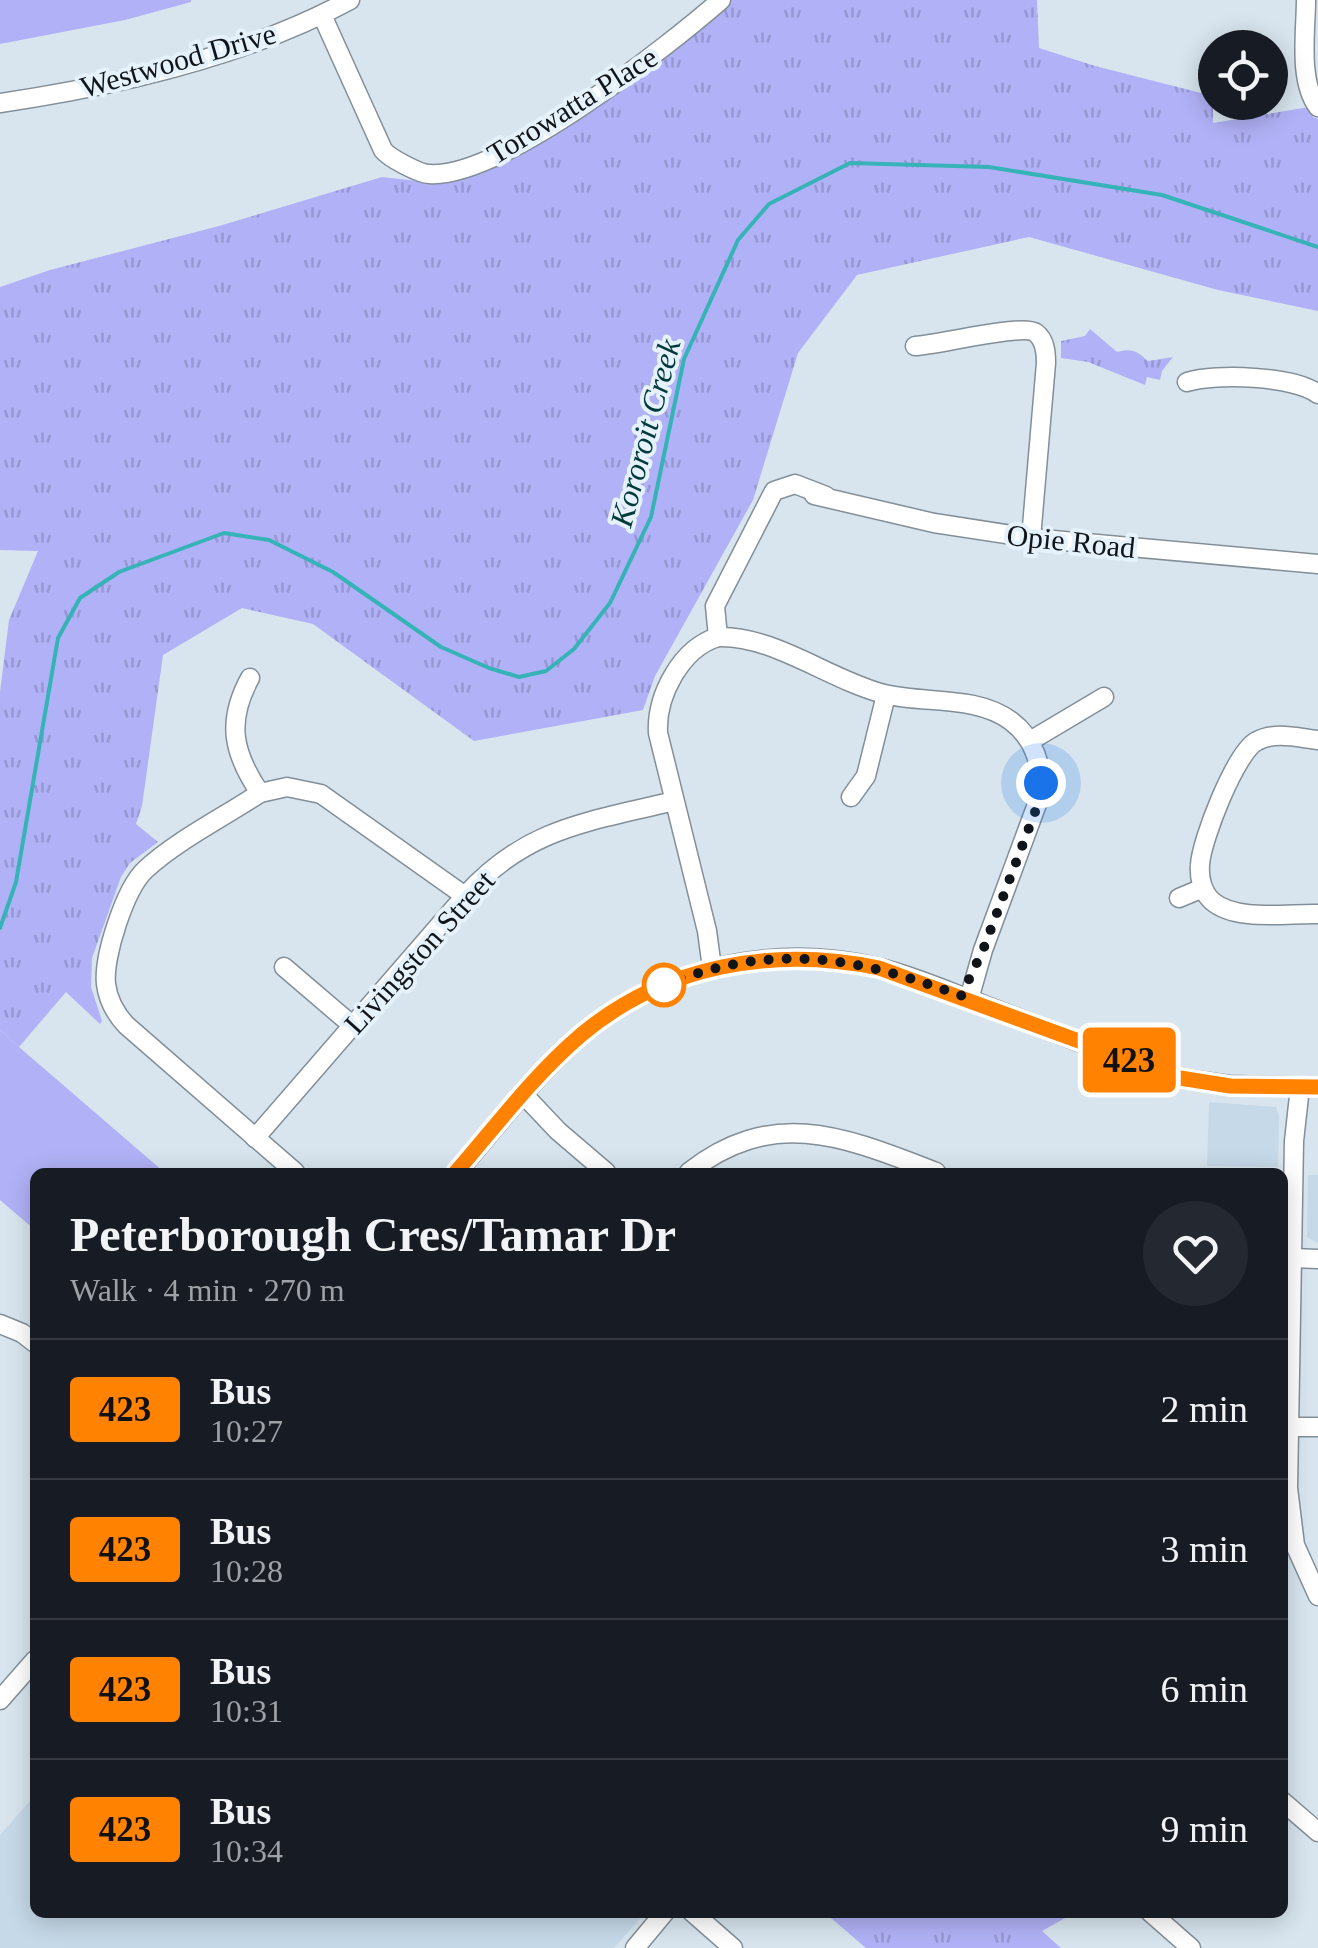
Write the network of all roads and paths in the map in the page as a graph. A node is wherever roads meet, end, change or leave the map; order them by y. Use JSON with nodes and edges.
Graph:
{"nodes":[{"id":1,"x":350,"y":0,"type":"edge"},
{"id":2,"x":722,"y":0,"type":"edge"},
{"id":3,"x":1306,"y":0,"type":"edge"},
{"id":4,"x":322,"y":15,"type":"junction"},
{"id":5,"x":1314,"y":102,"type":"edge"},
{"id":6,"x":0,"y":103,"type":"edge"},
{"id":7,"x":914,"y":346,"type":"dead end"},
{"id":8,"x":1187,"y":382,"type":"dead end"},
{"id":9,"x":1318,"y":394,"type":"edge"},
{"id":10,"x":1031,"y":538,"type":"junction"},
{"id":11,"x":1318,"y":564,"type":"edge"},
{"id":12,"x":718,"y":637,"type":"junction"},
{"id":13,"x":250,"y":678,"type":"dead end"},
{"id":14,"x":886,"y":695,"type":"junction"},
{"id":15,"x":1104,"y":696,"type":"dead end"},
{"id":16,"x":1318,"y":740,"type":"edge"},
{"id":17,"x":1030,"y":741,"type":"junction"},
{"id":18,"x":260,"y":793,"type":"junction"},
{"id":19,"x":851,"y":797,"type":"dead end"},
{"id":20,"x":674,"y":801,"type":"junction"},
{"id":21,"x":1203,"y":888,"type":"junction"},
{"id":22,"x":464,"y":896,"type":"junction"},
{"id":23,"x":1179,"y":898,"type":"dead end"},
{"id":24,"x":1318,"y":914,"type":"edge"},
{"id":25,"x":284,"y":967,"type":"dead end"},
{"id":26,"x":716,"y":967,"type":"junction"},
{"id":27,"x":965,"y":998,"type":"junction"},
{"id":28,"x":352,"y":1026,"type":"junction"},
{"id":29,"x":1302,"y":1087,"type":"edge"},
{"id":30,"x":520,"y":1099,"type":"junction"},
{"id":31,"x":255,"y":1138,"type":"junction"},
{"id":32,"x":290,"y":1168,"type":"edge"},
{"id":33,"x":460,"y":1168,"type":"edge"},
{"id":34,"x":601,"y":1168,"type":"edge"},
{"id":35,"x":695,"y":1168,"type":"edge"},
{"id":36,"x":921,"y":1168,"type":"edge"},
{"id":37,"x":1292,"y":1258,"type":"junction"},
{"id":38,"x":1318,"y":1259,"type":"edge"},
{"id":39,"x":0,"y":1324,"type":"edge"},
{"id":40,"x":30,"y":1339,"type":"edge"},
{"id":41,"x":1290,"y":1426,"type":"junction"},
{"id":42,"x":1318,"y":1427,"type":"edge"},
{"id":43,"x":1288,"y":1470,"type":"edge"},
{"id":44,"x":1288,"y":1521,"type":"edge"},
{"id":45,"x":1318,"y":1596,"type":"edge"},
{"id":46,"x":30,"y":1666,"type":"edge"},
{"id":47,"x":0,"y":1700,"type":"edge"},
{"id":48,"x":1288,"y":1806,"type":"edge"},
{"id":49,"x":1318,"y":1832,"type":"edge"},
{"id":50,"x":661,"y":1918,"type":"edge"},
{"id":51,"x":699,"y":1918,"type":"edge"},
{"id":52,"x":1157,"y":1918,"type":"edge"},
{"id":53,"x":635,"y":1948,"type":"edge"},
{"id":54,"x":733,"y":1948,"type":"edge"},
{"id":55,"x":1190,"y":1948,"type":"edge"}],
"edges":[{"from":1,"to":4,"type":"street","name":"Westwood Drive"},
{"from":2,"to":4,"type":"street","name":"Torowatta Place"},
{"from":3,"to":5,"type":"street"},
{"from":4,"to":6,"type":"street","name":"Westwood Drive"},
{"from":7,"to":10,"type":"street"},
{"from":8,"to":9,"type":"street"},
{"from":10,"to":11,"type":"street","name":"Opie Road"},
{"from":10,"to":12,"type":"street","name":"Opie Road"},
{"from":12,"to":14,"type":"street"},
{"from":12,"to":20,"type":"street"},
{"from":13,"to":18,"type":"street"},
{"from":14,"to":17,"type":"street"},
{"from":14,"to":19,"type":"street"},
{"from":15,"to":17,"type":"street"},
{"from":16,"to":21,"type":"street"},
{"from":17,"to":27,"type":"street"},
{"from":18,"to":22,"type":"street"},
{"from":18,"to":31,"type":"street"},
{"from":20,"to":22,"type":"street","name":"Livingston Street"},
{"from":20,"to":26,"type":"street"},
{"from":21,"to":23,"type":"street"},
{"from":21,"to":24,"type":"street"},
{"from":22,"to":28,"type":"street","name":"Livingston Street"},
{"from":25,"to":28,"type":"street"},
{"from":26,"to":27,"type":"street"},
{"from":26,"to":30,"type":"street"},
{"from":27,"to":29,"type":"street"},
{"from":28,"to":31,"type":"street","name":"Livingston Street"},
{"from":29,"to":37,"type":"street"},
{"from":30,"to":33,"type":"street"},
{"from":30,"to":34,"type":"street"},
{"from":31,"to":32,"type":"street"},
{"from":35,"to":36,"type":"street"},
{"from":37,"to":38,"type":"street"},
{"from":37,"to":41,"type":"street"},
{"from":39,"to":40,"type":"street"},
{"from":41,"to":42,"type":"street"},
{"from":41,"to":43,"type":"street"},
{"from":44,"to":45,"type":"street"},
{"from":46,"to":47,"type":"street"},
{"from":48,"to":49,"type":"street"},
{"from":50,"to":53,"type":"street"},
{"from":51,"to":54,"type":"street"},
{"from":52,"to":55,"type":"street"}]}
